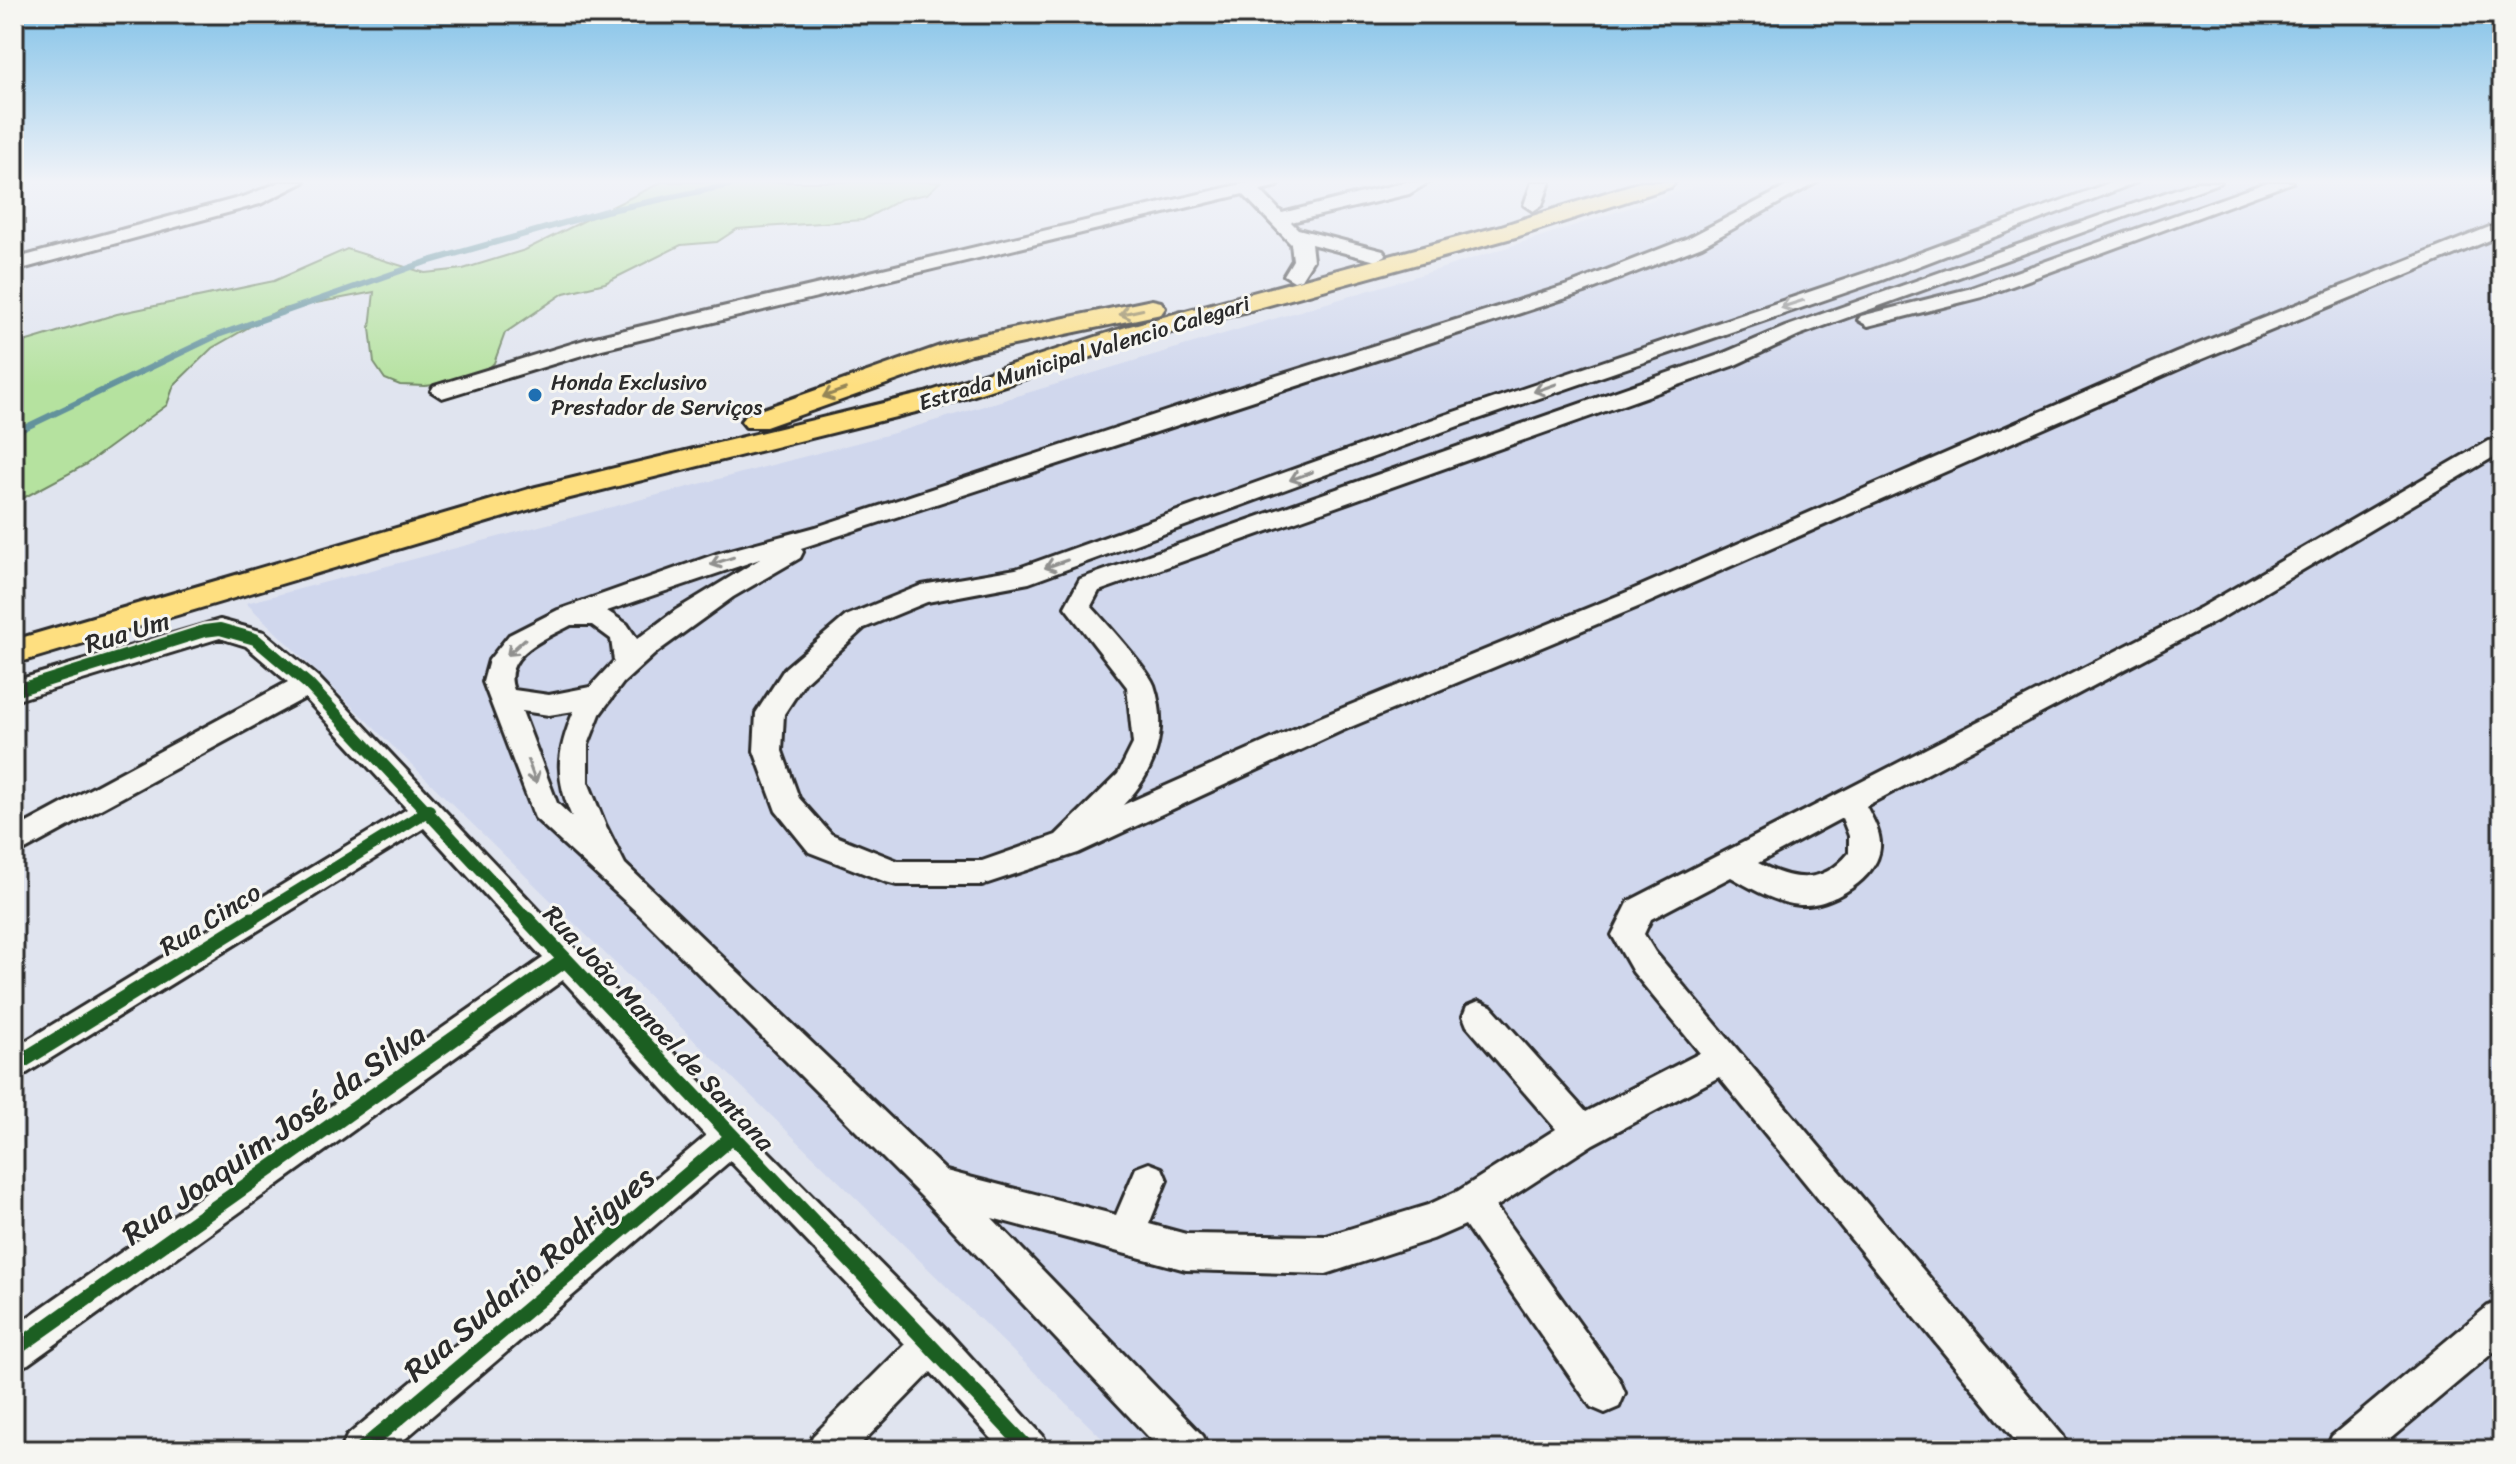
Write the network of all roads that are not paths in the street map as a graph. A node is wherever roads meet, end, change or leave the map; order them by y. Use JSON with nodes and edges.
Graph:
{"nodes":[{"id":1,"x":68,"y":250,"type":"edge"},
{"id":2,"x":987,"y":250,"type":"edge"},
{"id":3,"x":1302,"y":250,"type":"edge"},
{"id":4,"x":1361,"y":250,"type":"edge"},
{"id":5,"x":1388,"y":250,"type":"edge"},
{"id":6,"x":1439,"y":250,"type":"edge"},
{"id":7,"x":1674,"y":250,"type":"edge"},
{"id":8,"x":1944,"y":250,"type":"edge"},
{"id":9,"x":2021,"y":250,"type":"edge"},
{"id":10,"x":2094,"y":250,"type":"edge"},
{"id":11,"x":2447,"y":250,"type":"edge"},
{"id":12,"x":1376,"y":255,"type":"junction"},
{"id":13,"x":14,"y":265,"type":"edge"},
{"id":14,"x":1294,"y":275,"type":"junction"},
{"id":15,"x":1875,"y":276,"type":"junction"},
{"id":16,"x":1902,"y":293,"type":"junction"},
{"id":17,"x":1792,"y":331,"type":"junction"},
{"id":18,"x":964,"y":347,"type":"junction"},
{"id":19,"x":1649,"y":351,"type":"junction"},
{"id":20,"x":988,"y":383,"type":"junction"},
{"id":21,"x":442,"y":391,"type":"dead end"},
{"id":22,"x":2496,"y":446,"type":"dead end"},
{"id":23,"x":547,"y":494,"type":"junction"},
{"id":24,"x":824,"y":533,"type":"junction"},
{"id":25,"x":567,"y":616,"type":"junction"},
{"id":26,"x":255,"y":639,"type":"joint"},
{"id":27,"x":14,"y":652,"type":"edge"},
{"id":28,"x":626,"y":659,"type":"junction"},
{"id":29,"x":308,"y":684,"type":"junction"},
{"id":30,"x":14,"y":691,"type":"edge"},
{"id":31,"x":597,"y":696,"type":"junction"},
{"id":32,"x":505,"y":699,"type":"junction"},
{"id":33,"x":1847,"y":801,"type":"junction"},
{"id":34,"x":429,"y":810,"type":"junction"},
{"id":35,"x":14,"y":844,"type":"edge"},
{"id":36,"x":1067,"y":844,"type":"junction"},
{"id":37,"x":1729,"y":862,"type":"junction"},
{"id":38,"x":616,"y":878,"type":"junction"},
{"id":39,"x":565,"y":960,"type":"junction"},
{"id":40,"x":1479,"y":1016,"type":"dead end"},
{"id":41,"x":1724,"y":1057,"type":"junction"},
{"id":42,"x":14,"y":1066,"type":"edge"},
{"id":43,"x":1581,"y":1132,"type":"junction"},
{"id":44,"x":731,"y":1138,"type":"junction"},
{"id":45,"x":1149,"y":1180,"type":"dead end"},
{"id":46,"x":936,"y":1186,"type":"junction"},
{"id":47,"x":1471,"y":1203,"type":"junction"},
{"id":48,"x":1125,"y":1237,"type":"junction"},
{"id":49,"x":2502,"y":1320,"type":"edge"},
{"id":50,"x":932,"y":1344,"type":"junction"},
{"id":51,"x":14,"y":1350,"type":"edge"},
{"id":52,"x":1605,"y":1393,"type":"dead end"},
{"id":53,"x":361,"y":1450,"type":"edge"},
{"id":54,"x":827,"y":1450,"type":"edge"},
{"id":55,"x":1029,"y":1450,"type":"edge"},
{"id":56,"x":1189,"y":1450,"type":"edge"},
{"id":57,"x":2049,"y":1450,"type":"edge"},
{"id":58,"x":2346,"y":1450,"type":"edge"}],
"edges":[{"from":1,"to":13,"type":"street"},
{"from":2,"to":21,"type":"street"},
{"from":3,"to":14,"type":"street"},
{"from":4,"to":12,"type":"street"},
{"from":5,"to":12,"type":"main road","name":"Estrada Municipal Valencio Calegari"},
{"from":6,"to":20,"type":"main road","name":"Estrada Municipal Valencio Calegari"},
{"from":7,"to":24,"type":"street"},
{"from":8,"to":15,"type":"street"},
{"from":9,"to":16,"type":"street"},
{"from":10,"to":17,"type":"street"},
{"from":11,"to":36,"type":"street"},
{"from":12,"to":14,"type":"main road","name":"Estrada Municipal Valencio Calegari"},
{"from":14,"to":18,"type":"main road","name":"Estrada Municipal Valencio Calegari","one_way":true},
{"from":15,"to":16,"type":"street"},
{"from":15,"to":19,"type":"street","one_way":true},
{"from":16,"to":17,"type":"street"},
{"from":17,"to":19,"type":"street"},
{"from":17,"to":36,"type":"street"},
{"from":18,"to":20,"type":"main road"},
{"from":18,"to":23,"type":"main road","name":"Estrada Municipal Valencio Calegari","one_way":true},
{"from":19,"to":36,"type":"street","one_way":true},
{"from":20,"to":23,"type":"main road","name":"Estrada Municipal Valencio Calegari"},
{"from":22,"to":33,"type":"street"},
{"from":23,"to":27,"type":"main road","name":"Estrada Municipal Valencio Calegari"},
{"from":24,"to":25,"type":"street","one_way":true},
{"from":24,"to":28,"type":"street"},
{"from":25,"to":28,"type":"street"},
{"from":25,"to":32,"type":"street","one_way":true},
{"from":26,"to":29,"type":"street","name":"Rua João Manoel de Santana"},
{"from":26,"to":30,"type":"street","name":"Rua Um"},
{"from":28,"to":31,"type":"street"},
{"from":29,"to":34,"type":"street","name":"Rua João Manoel de Santana"},
{"from":29,"to":35,"type":"street"},
{"from":31,"to":32,"type":"street"},
{"from":31,"to":38,"type":"street"},
{"from":32,"to":38,"type":"street","one_way":true},
{"from":33,"to":37,"type":"street"},
{"from":33,"to":37,"type":"street"},
{"from":34,"to":39,"type":"street","name":"Rua João Manoel de Santana"},
{"from":34,"to":42,"type":"street","name":"Rua Cinco"},
{"from":37,"to":41,"type":"street"},
{"from":38,"to":46,"type":"street"},
{"from":39,"to":44,"type":"street","name":"Rua João Manoel de Santana"},
{"from":39,"to":51,"type":"street","name":"Rua Joaquim José da Silva"},
{"from":40,"to":43,"type":"street"},
{"from":41,"to":43,"type":"street"},
{"from":41,"to":57,"type":"street"},
{"from":43,"to":47,"type":"street"},
{"from":44,"to":50,"type":"street","name":"Rua João Manoel de Santana"},
{"from":44,"to":53,"type":"street","name":"Rua Sudario Rodrigues"},
{"from":45,"to":48,"type":"street"},
{"from":46,"to":48,"type":"street"},
{"from":46,"to":56,"type":"street"},
{"from":47,"to":48,"type":"street"},
{"from":47,"to":52,"type":"street"},
{"from":49,"to":58,"type":"street"},
{"from":50,"to":54,"type":"street"},
{"from":50,"to":55,"type":"street","name":"Rua João Manoel de Santana"}]}
